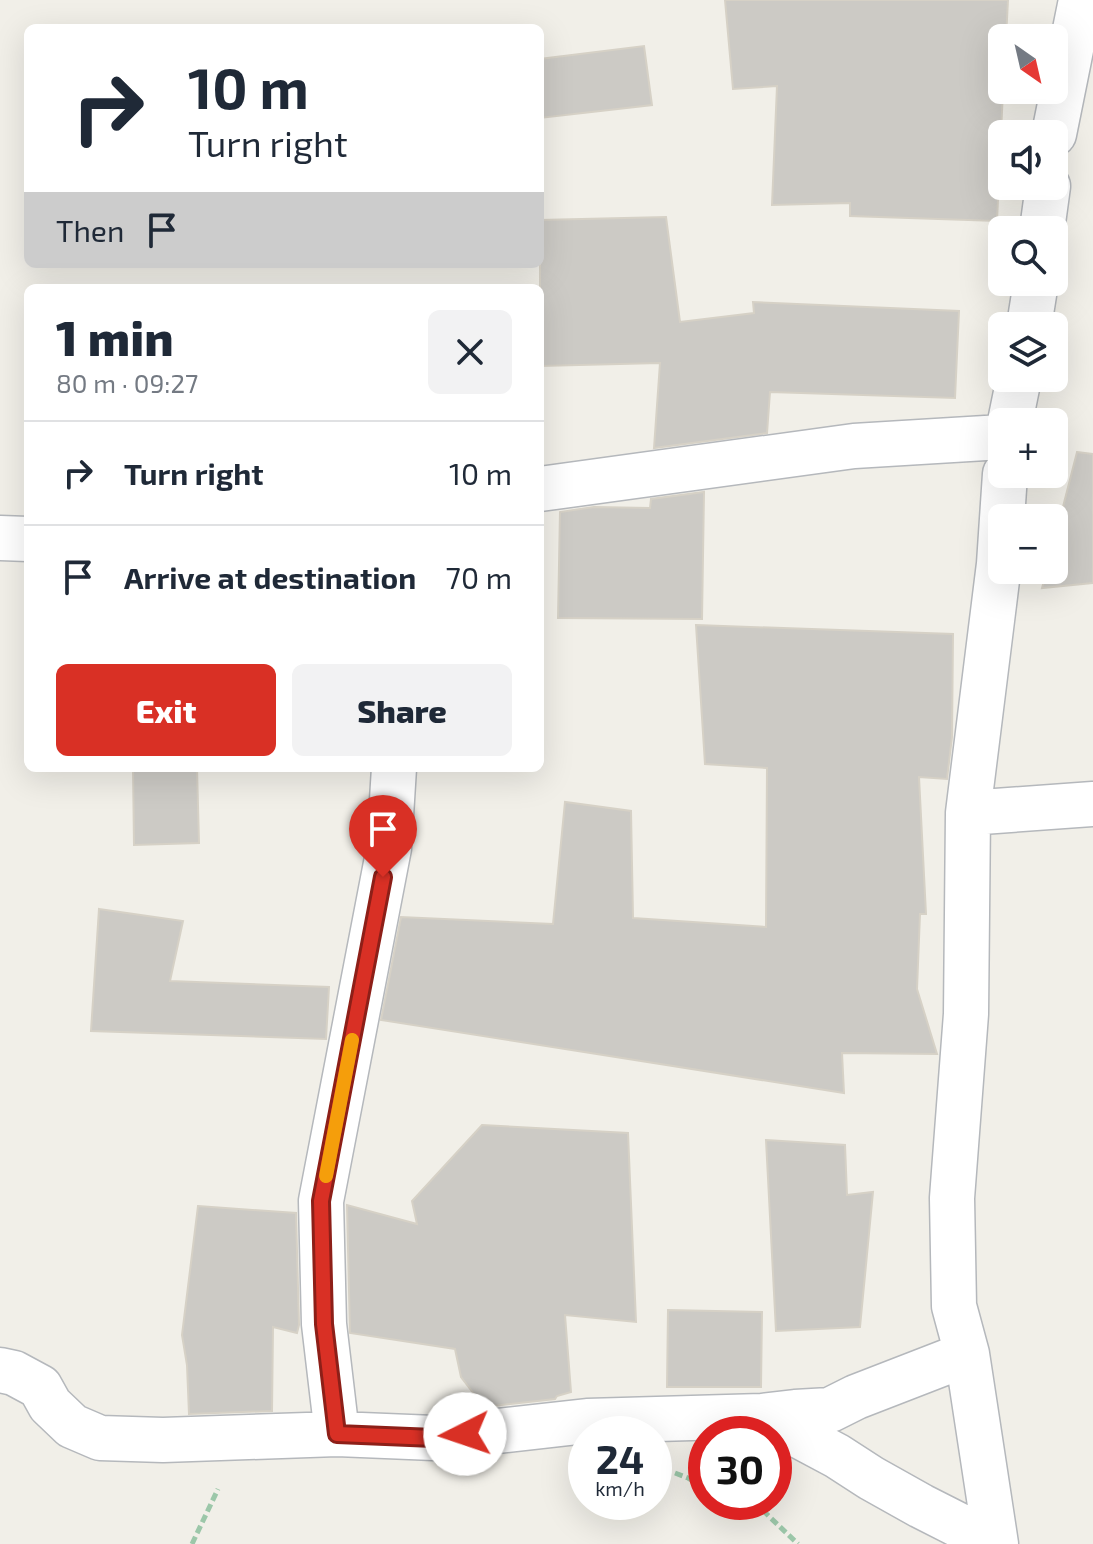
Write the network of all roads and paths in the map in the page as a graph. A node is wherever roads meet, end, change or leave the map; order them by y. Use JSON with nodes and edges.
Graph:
{"nodes":[{"id":1,"x":1081,"y":0,"type":"edge"},
{"id":2,"x":1057,"y":120,"type":"edge"},
{"id":3,"x":988,"y":438,"type":"edge"},
{"id":4,"x":544,"y":488,"type":"edge"},
{"id":5,"x":1004,"y":488,"type":"edge"},
{"id":6,"x":0,"y":538,"type":"edge"},
{"id":7,"x":24,"y":539,"type":"edge"},
{"id":8,"x":394,"y":772,"type":"edge"},
{"id":9,"x":1093,"y":804,"type":"edge"},
{"id":10,"x":968,"y":813,"type":"junction"},
{"id":11,"x":967,"y":1354,"type":"junction"},
{"id":12,"x":0,"y":1370,"type":"edge"},
{"id":13,"x":762,"y":1416,"type":"edge"},
{"id":14,"x":688,"y":1418,"type":"edge"},
{"id":15,"x":792,"y":1432,"type":"edge"},
{"id":16,"x":337,"y":1434,"type":"junction"},
{"id":17,"x":773,"y":1520,"type":"edge"},
{"id":18,"x":798,"y":1544,"type":"edge"},
{"id":19,"x":996,"y":1544,"type":"edge"}],
"edges":[{"from":1,"to":2,"type":"street"},
{"from":3,"to":4,"type":"street"},
{"from":5,"to":10,"type":"street"},
{"from":6,"to":7,"type":"street"},
{"from":8,"to":16,"type":"street"},
{"from":9,"to":10,"type":"street"},
{"from":10,"to":11,"type":"street"},
{"from":11,"to":13,"type":"street"},
{"from":11,"to":19,"type":"street"},
{"from":12,"to":16,"type":"street"},
{"from":14,"to":16,"type":"street"},
{"from":15,"to":19,"type":"street"},
{"from":17,"to":18,"type":"path"}]}
